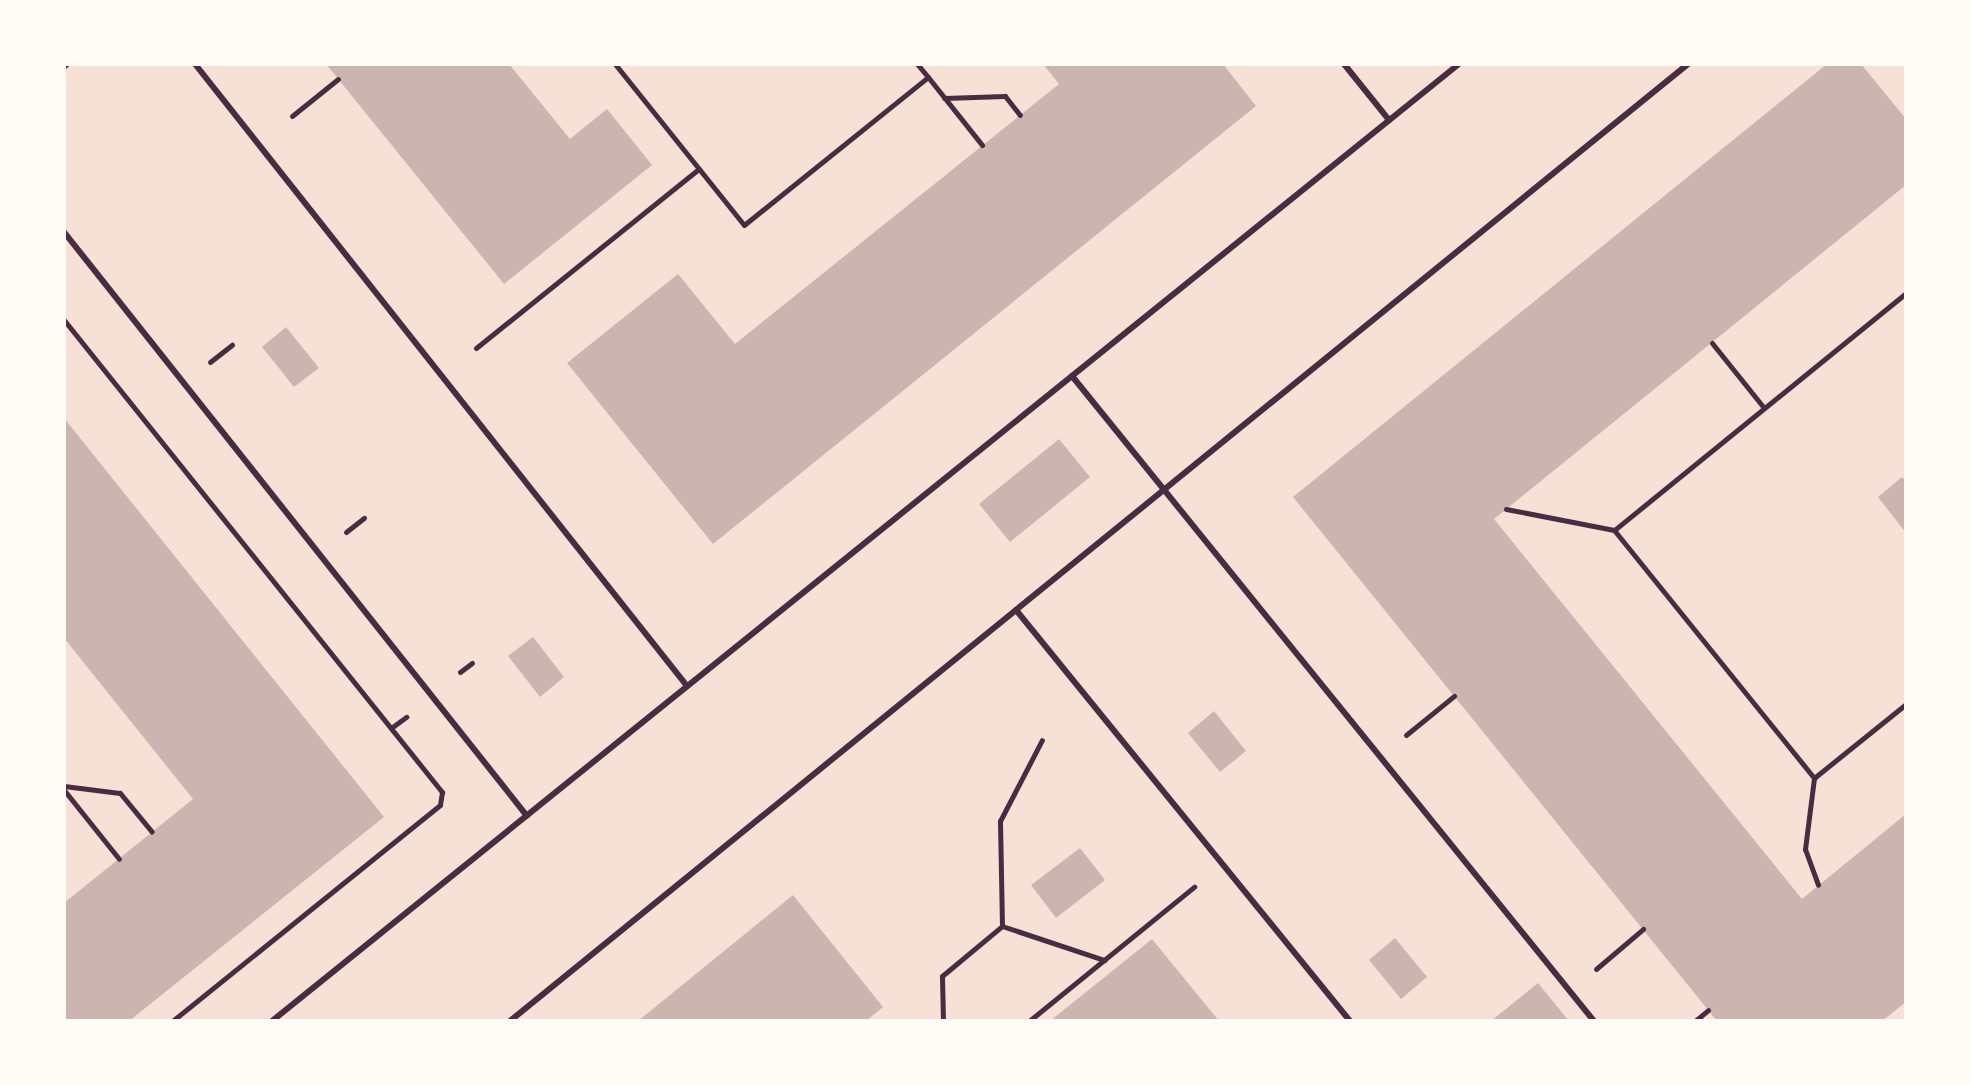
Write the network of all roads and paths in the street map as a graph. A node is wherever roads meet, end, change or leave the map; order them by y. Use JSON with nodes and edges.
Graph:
{"nodes":[{"id":1,"x":195,"y":64,"type":"edge"},
{"id":2,"x":615,"y":64,"type":"edge"},
{"id":3,"x":917,"y":64,"type":"edge"},
{"id":4,"x":1344,"y":64,"type":"edge"},
{"id":5,"x":1459,"y":64,"type":"edge"},
{"id":6,"x":1688,"y":64,"type":"edge"},
{"id":7,"x":928,"y":77,"type":"junction"},
{"id":8,"x":338,"y":79,"type":"dead end"},
{"id":9,"x":944,"y":98,"type":"junction"},
{"id":10,"x":1020,"y":115,"type":"dead end"},
{"id":11,"x":292,"y":116,"type":"dead end"},
{"id":12,"x":1389,"y":120,"type":"junction"},
{"id":13,"x":982,"y":145,"type":"dead end"},
{"id":14,"x":699,"y":169,"type":"junction"},
{"id":15,"x":64,"y":232,"type":"edge"},
{"id":16,"x":1906,"y":293,"type":"edge"},
{"id":17,"x":64,"y":320,"type":"edge"},
{"id":18,"x":1712,"y":343,"type":"dead end"},
{"id":19,"x":476,"y":348,"type":"dead end"},
{"id":20,"x":1072,"y":376,"type":"junction"},
{"id":21,"x":1764,"y":408,"type":"junction"},
{"id":22,"x":1164,"y":489,"type":"junction"},
{"id":23,"x":1506,"y":509,"type":"dead end"},
{"id":24,"x":1614,"y":530,"type":"junction"},
{"id":25,"x":1016,"y":610,"type":"junction"},
{"id":26,"x":687,"y":686,"type":"junction"},
{"id":27,"x":1454,"y":696,"type":"dead end"},
{"id":28,"x":1906,"y":704,"type":"edge"},
{"id":29,"x":1406,"y":735,"type":"dead end"},
{"id":30,"x":1042,"y":740,"type":"dead end"},
{"id":31,"x":1814,"y":778,"type":"junction"},
{"id":32,"x":64,"y":788,"type":"edge"},
{"id":33,"x":527,"y":816,"type":"junction"},
{"id":34,"x":152,"y":832,"type":"dead end"},
{"id":35,"x":119,"y":859,"type":"dead end"},
{"id":36,"x":1223,"y":864,"type":"junction"},
{"id":37,"x":1818,"y":885,"type":"dead end"},
{"id":38,"x":1002,"y":926,"type":"junction"},
{"id":39,"x":1643,"y":929,"type":"dead end"},
{"id":40,"x":1104,"y":960,"type":"junction"},
{"id":41,"x":1595,"y":970,"type":"dead end"},
{"id":42,"x":1708,"y":1010,"type":"dead end"},
{"id":43,"x":172,"y":1021,"type":"edge"},
{"id":44,"x":272,"y":1021,"type":"edge"},
{"id":45,"x":510,"y":1021,"type":"edge"},
{"id":46,"x":943,"y":1021,"type":"edge"},
{"id":47,"x":1029,"y":1021,"type":"edge"},
{"id":48,"x":1350,"y":1021,"type":"edge"},
{"id":49,"x":1594,"y":1021,"type":"edge"},
{"id":50,"x":1695,"y":1021,"type":"edge"}],
"edges":[{"from":1,"to":26,"type":"lane"},
{"from":2,"to":14,"type":"path"},
{"from":3,"to":7,"type":"path"},
{"from":4,"to":12,"type":"lane"},
{"from":5,"to":12,"type":"lane"},
{"from":6,"to":22,"type":"lane"},
{"from":7,"to":9,"type":"path"},
{"from":7,"to":14,"type":"path"},
{"from":8,"to":11,"type":"path"},
{"from":9,"to":10,"type":"path"},
{"from":9,"to":13,"type":"path"},
{"from":12,"to":20,"type":"lane"},
{"from":14,"to":19,"type":"path"},
{"from":15,"to":33,"type":"lane"},
{"from":16,"to":21,"type":"path"},
{"from":17,"to":43,"type":"path"},
{"from":18,"to":21,"type":"path"},
{"from":20,"to":22,"type":"lane"},
{"from":20,"to":26,"type":"lane"},
{"from":21,"to":24,"type":"path"},
{"from":22,"to":25,"type":"lane"},
{"from":22,"to":49,"type":"lane"},
{"from":23,"to":24,"type":"path"},
{"from":24,"to":31,"type":"path"},
{"from":25,"to":36,"type":"lane"},
{"from":25,"to":45,"type":"lane"},
{"from":26,"to":33,"type":"lane"},
{"from":27,"to":29,"type":"path"},
{"from":28,"to":31,"type":"path"},
{"from":30,"to":38,"type":"path"},
{"from":31,"to":37,"type":"path"},
{"from":32,"to":34,"type":"path"},
{"from":32,"to":35,"type":"path"},
{"from":33,"to":44,"type":"lane"},
{"from":36,"to":40,"type":"path"},
{"from":36,"to":48,"type":"lane"},
{"from":38,"to":40,"type":"path"},
{"from":38,"to":46,"type":"path"},
{"from":39,"to":41,"type":"path"},
{"from":40,"to":47,"type":"path"},
{"from":42,"to":50,"type":"path"}]}
